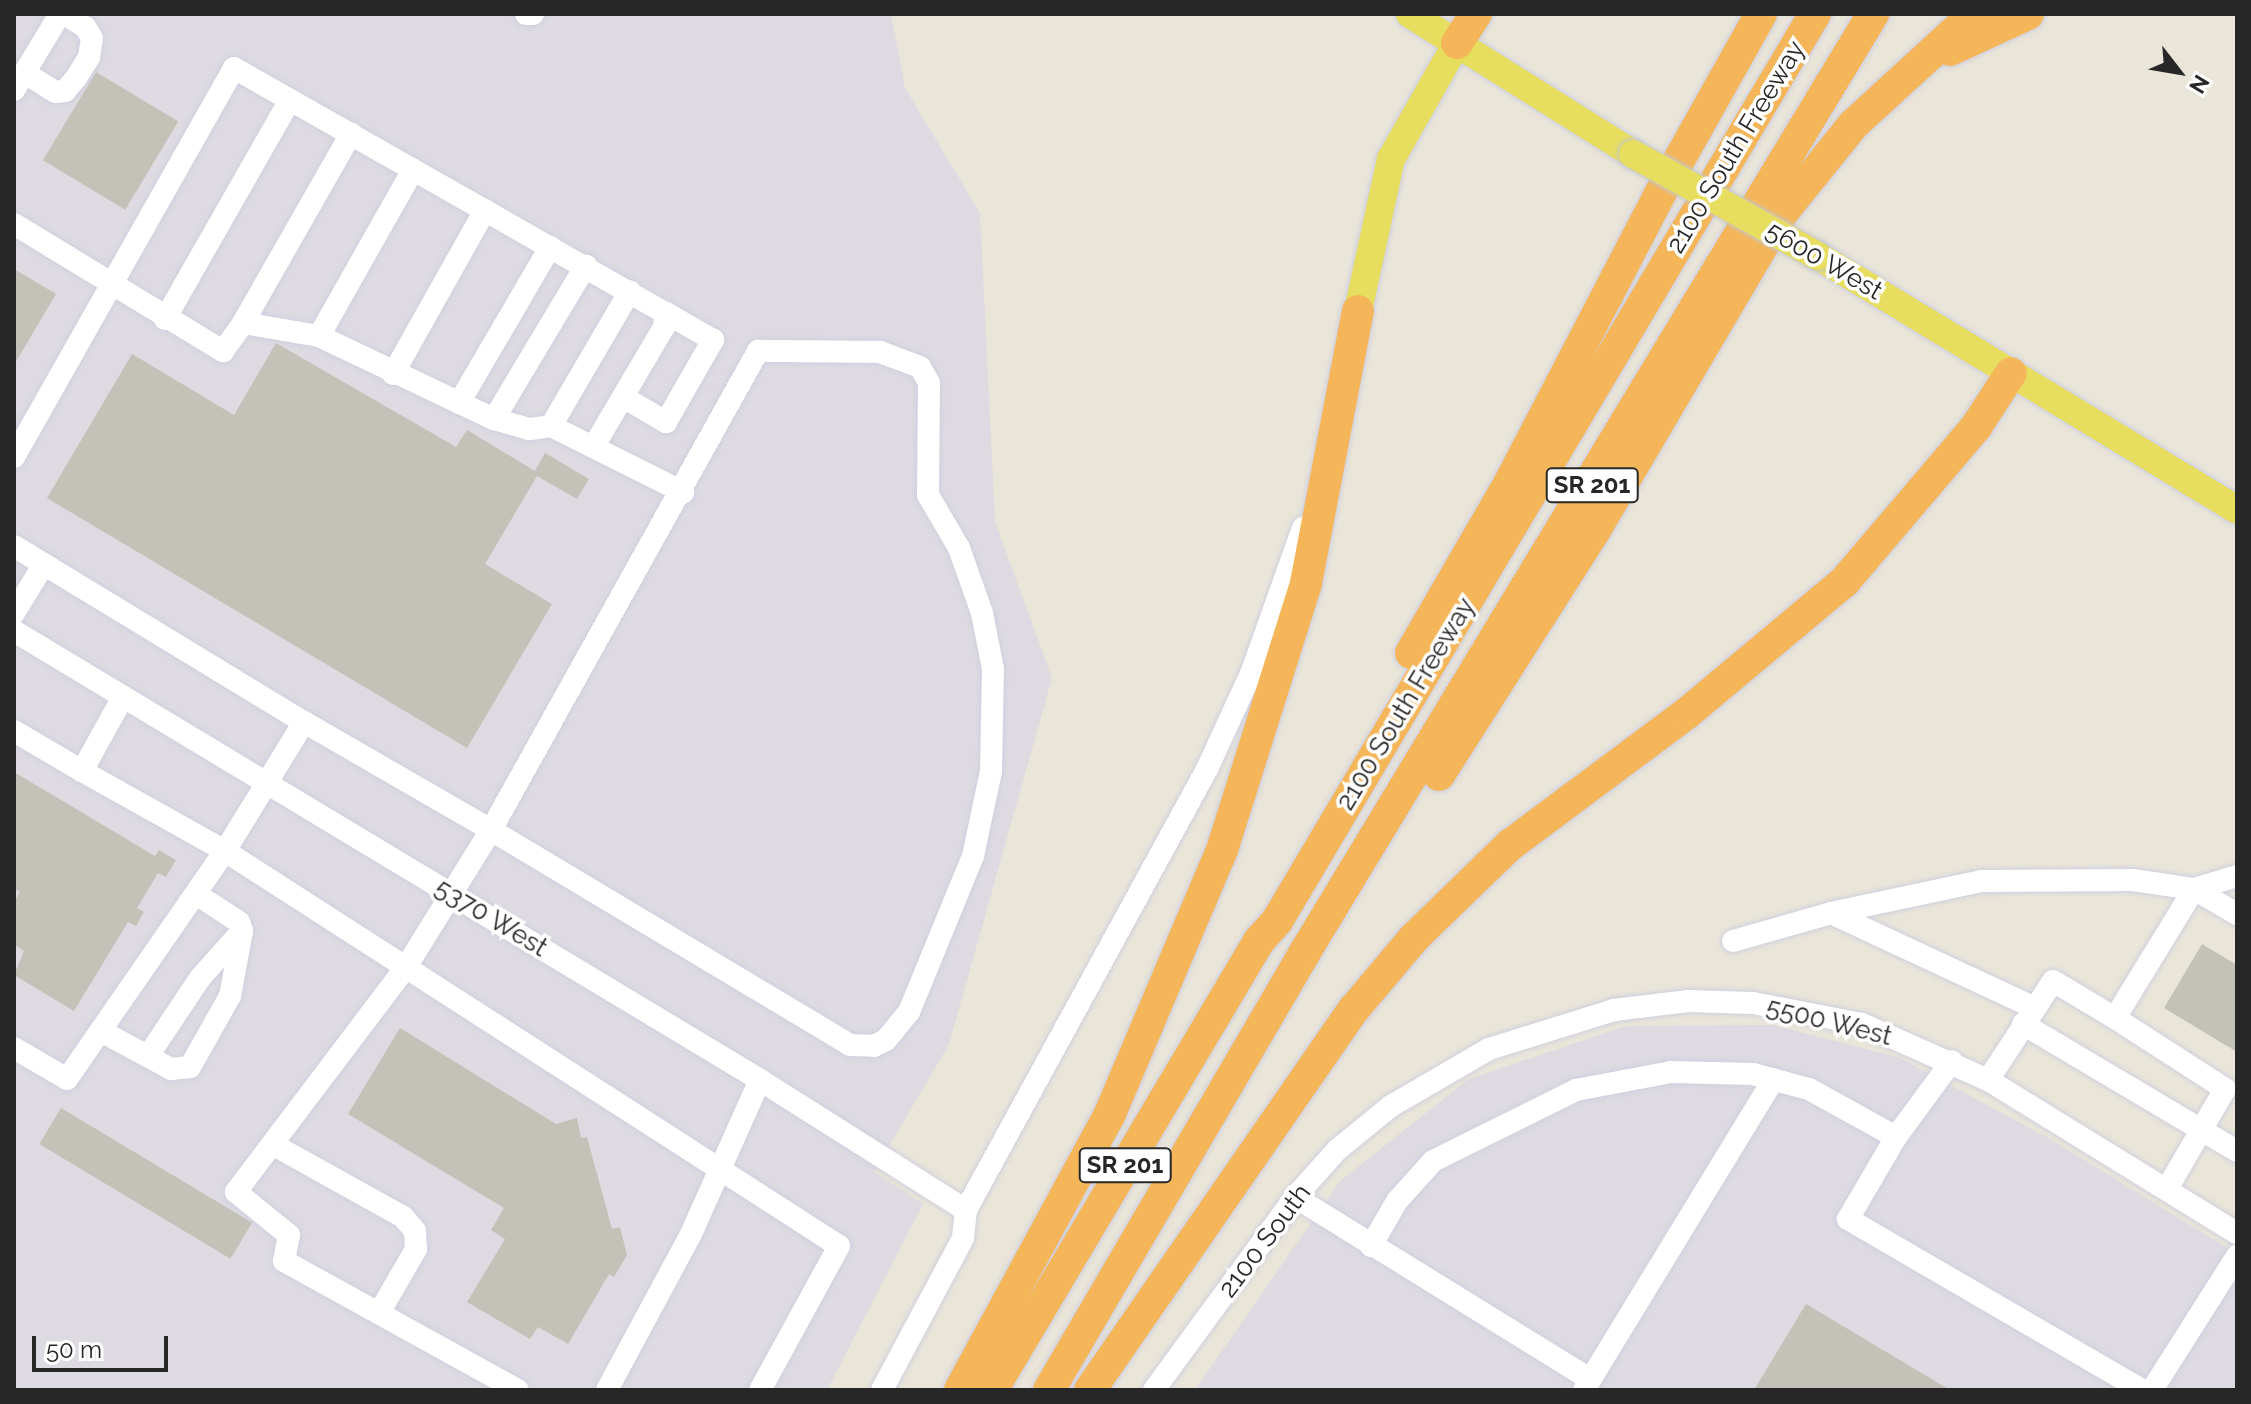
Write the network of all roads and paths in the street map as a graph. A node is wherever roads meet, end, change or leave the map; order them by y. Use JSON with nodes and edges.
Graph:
{"nodes":[{"id":1,"x":62,"y":14,"type":"edge"},
{"id":2,"x":526,"y":14,"type":"edge"},
{"id":3,"x":533,"y":14,"type":"edge"},
{"id":4,"x":1410,"y":14,"type":"edge"},
{"id":5,"x":1476,"y":14,"type":"edge"},
{"id":6,"x":1761,"y":14,"type":"edge"},
{"id":7,"x":1815,"y":14,"type":"edge"},
{"id":8,"x":1873,"y":14,"type":"edge"},
{"id":9,"x":1974,"y":14,"type":"edge"},
{"id":10,"x":2028,"y":14,"type":"edge"},
{"id":11,"x":1457,"y":43,"type":"junction"},
{"id":12,"x":1904,"y":79,"type":"junction"},
{"id":13,"x":19,"y":82,"type":"edge"},
{"id":14,"x":290,"y":100,"type":"junction"},
{"id":15,"x":351,"y":134,"type":"junction"},
{"id":16,"x":413,"y":170,"type":"junction"},
{"id":17,"x":485,"y":210,"type":"junction"},
{"id":18,"x":14,"y":224,"type":"edge"},
{"id":19,"x":550,"y":247,"type":"junction"},
{"id":20,"x":586,"y":265,"type":"junction"},
{"id":21,"x":110,"y":284,"type":"junction"},
{"id":22,"x":630,"y":291,"type":"junction"},
{"id":23,"x":1358,"y":311,"type":"junction"},
{"id":24,"x":666,"y":313,"type":"junction"},
{"id":25,"x":165,"y":319,"type":"junction"},
{"id":26,"x":243,"y":323,"type":"junction"},
{"id":27,"x":319,"y":336,"type":"junction"},
{"id":28,"x":2011,"y":373,"type":"junction"},
{"id":29,"x":393,"y":374,"type":"junction"},
{"id":30,"x":623,"y":397,"type":"junction"},
{"id":31,"x":459,"y":403,"type":"junction"},
{"id":32,"x":494,"y":419,"type":"junction"},
{"id":33,"x":551,"y":426,"type":"junction"},
{"id":34,"x":594,"y":446,"type":"junction"},
{"id":35,"x":14,"y":457,"type":"edge"},
{"id":36,"x":683,"y":492,"type":"junction"},
{"id":37,"x":2237,"y":510,"type":"edge"},
{"id":38,"x":14,"y":546,"type":"edge"},
{"id":39,"x":44,"y":564,"type":"junction"},
{"id":40,"x":14,"y":613,"type":"edge"},
{"id":41,"x":14,"y":631,"type":"edge"},
{"id":42,"x":123,"y":697,"type":"junction"},
{"id":43,"x":304,"y":722,"type":"junction"},
{"id":44,"x":14,"y":731,"type":"edge"},
{"id":45,"x":82,"y":771,"type":"junction"},
{"id":46,"x":268,"y":783,"type":"junction"},
{"id":47,"x":491,"y":830,"type":"junction"},
{"id":48,"x":225,"y":851,"type":"junction"},
{"id":49,"x":2237,"y":876,"type":"edge"},
{"id":50,"x":2194,"y":889,"type":"junction"},
{"id":51,"x":450,"y":893,"type":"junction"},
{"id":52,"x":196,"y":894,"type":"junction"},
{"id":53,"x":1831,"y":913,"type":"junction"},
{"id":54,"x":2237,"y":914,"type":"edge"},
{"id":55,"x":242,"y":931,"type":"junction"},
{"id":56,"x":1259,"y":941,"type":"junction"},
{"id":57,"x":1733,"y":941,"type":"dead end"},
{"id":58,"x":1305,"y":952,"type":"junction"},
{"id":59,"x":406,"y":967,"type":"junction"},
{"id":60,"x":2029,"y":1016,"type":"junction"},
{"id":61,"x":2115,"y":1018,"type":"junction"},
{"id":62,"x":101,"y":1031,"type":"junction"},
{"id":63,"x":14,"y":1048,"type":"edge"},
{"id":64,"x":148,"y":1056,"type":"junction"},
{"id":65,"x":1952,"y":1061,"type":"junction"},
{"id":66,"x":1774,"y":1079,"type":"junction"},
{"id":67,"x":760,"y":1080,"type":"junction"},
{"id":68,"x":1988,"y":1080,"type":"junction"},
{"id":69,"x":2231,"y":1092,"type":"edge"},
{"id":70,"x":1391,"y":1106,"type":"joint"},
{"id":71,"x":2200,"y":1130,"type":"junction"},
{"id":72,"x":1896,"y":1137,"type":"junction"},
{"id":73,"x":272,"y":1144,"type":"junction"},
{"id":74,"x":2237,"y":1151,"type":"edge"},
{"id":75,"x":718,"y":1167,"type":"junction"},
{"id":76,"x":2167,"y":1189,"type":"junction"},
{"id":77,"x":1295,"y":1197,"type":"junction"},
{"id":78,"x":966,"y":1210,"type":"junction"},
{"id":79,"x":2237,"y":1233,"type":"edge"},
{"id":80,"x":1371,"y":1246,"type":"junction"},
{"id":81,"x":2237,"y":1256,"type":"edge"},
{"id":82,"x":379,"y":1313,"type":"junction"},
{"id":83,"x":1587,"y":1385,"type":"edge"},
{"id":84,"x":518,"y":1390,"type":"edge"},
{"id":85,"x":607,"y":1390,"type":"edge"},
{"id":86,"x":760,"y":1390,"type":"edge"},
{"id":87,"x":882,"y":1390,"type":"edge"},
{"id":88,"x":960,"y":1390,"type":"edge"},
{"id":89,"x":992,"y":1390,"type":"edge"},
{"id":90,"x":1049,"y":1390,"type":"edge"},
{"id":91,"x":1090,"y":1390,"type":"edge"},
{"id":92,"x":1154,"y":1390,"type":"edge"},
{"id":93,"x":2142,"y":1390,"type":"edge"},
{"id":94,"x":2152,"y":1390,"type":"edge"}],
"edges":[{"from":1,"to":13,"type":"street"},
{"from":1,"to":13,"type":"street"},
{"from":2,"to":3,"type":"street"},
{"from":4,"to":11,"type":"main road","name":"5600 West"},
{"from":5,"to":11,"type":"highway"},
{"from":6,"to":56,"type":"highway"},
{"from":7,"to":56,"type":"highway","name":"2100 South Freeway","number":"SR 201"},
{"from":8,"to":58,"type":"highway","name":"2100 South Freeway","number":"SR 201"},
{"from":9,"to":12,"type":"highway"},
{"from":10,"to":12,"type":"highway"},
{"from":11,"to":23,"type":"main road"},
{"from":11,"to":28,"type":"main road","name":"5600 West","bridge":true},
{"from":12,"to":58,"type":"highway"},
{"from":14,"to":15,"type":"street"},
{"from":14,"to":21,"type":"street"},
{"from":14,"to":25,"type":"street"},
{"from":15,"to":16,"type":"street"},
{"from":15,"to":26,"type":"street"},
{"from":16,"to":17,"type":"street"},
{"from":16,"to":27,"type":"street"},
{"from":17,"to":19,"type":"street"},
{"from":17,"to":29,"type":"street"},
{"from":18,"to":21,"type":"street"},
{"from":19,"to":20,"type":"street"},
{"from":19,"to":31,"type":"street"},
{"from":20,"to":22,"type":"street"},
{"from":20,"to":32,"type":"street"},
{"from":21,"to":25,"type":"street"},
{"from":21,"to":35,"type":"street"},
{"from":22,"to":24,"type":"street"},
{"from":22,"to":33,"type":"street"},
{"from":23,"to":78,"type":"street"},
{"from":23,"to":88,"type":"highway"},
{"from":24,"to":30,"type":"street"},
{"from":24,"to":30,"type":"street"},
{"from":25,"to":26,"type":"street"},
{"from":26,"to":27,"type":"street"},
{"from":27,"to":29,"type":"street"},
{"from":28,"to":37,"type":"main road","name":"5600 West"},
{"from":28,"to":91,"type":"highway"},
{"from":29,"to":31,"type":"street"},
{"from":30,"to":34,"type":"street"},
{"from":31,"to":32,"type":"street"},
{"from":32,"to":33,"type":"street"},
{"from":33,"to":34,"type":"street"},
{"from":34,"to":36,"type":"street"},
{"from":36,"to":47,"type":"street"},
{"from":36,"to":47,"type":"street"},
{"from":38,"to":39,"type":"street"},
{"from":39,"to":40,"type":"street"},
{"from":39,"to":43,"type":"street"},
{"from":41,"to":42,"type":"street","name":"5370 West"},
{"from":42,"to":45,"type":"street"},
{"from":42,"to":46,"type":"street","name":"5370 West"},
{"from":43,"to":46,"type":"street"},
{"from":43,"to":47,"type":"street"},
{"from":44,"to":45,"type":"street"},
{"from":45,"to":48,"type":"street"},
{"from":46,"to":48,"type":"street"},
{"from":46,"to":51,"type":"street","name":"5370 West"},
{"from":47,"to":51,"type":"street"},
{"from":48,"to":52,"type":"street"},
{"from":48,"to":59,"type":"street"},
{"from":49,"to":50,"type":"street"},
{"from":50,"to":53,"type":"street"},
{"from":50,"to":54,"type":"street"},
{"from":50,"to":61,"type":"street"},
{"from":51,"to":59,"type":"street"},
{"from":51,"to":67,"type":"street","name":"5370 West"},
{"from":52,"to":55,"type":"street"},
{"from":52,"to":62,"type":"street"},
{"from":53,"to":57,"type":"street"},
{"from":53,"to":60,"type":"street"},
{"from":55,"to":64,"type":"street"},
{"from":55,"to":64,"type":"street"},
{"from":56,"to":89,"type":"highway","name":"2100 South Freeway","number":"SR 201"},
{"from":58,"to":90,"type":"highway","name":"2100 South Freeway","number":"SR 201"},
{"from":59,"to":73,"type":"street"},
{"from":59,"to":75,"type":"street"},
{"from":60,"to":61,"type":"street"},
{"from":60,"to":68,"type":"street"},
{"from":60,"to":71,"type":"street"},
{"from":61,"to":69,"type":"street"},
{"from":62,"to":63,"type":"street"},
{"from":62,"to":64,"type":"street"},
{"from":65,"to":68,"type":"street","name":"5500 West"},
{"from":65,"to":70,"type":"street","name":"5500 West"},
{"from":65,"to":72,"type":"street"},
{"from":66,"to":72,"type":"street"},
{"from":66,"to":80,"type":"street"},
{"from":66,"to":83,"type":"street"},
{"from":67,"to":75,"type":"street"},
{"from":67,"to":78,"type":"street","name":"5370 West"},
{"from":68,"to":76,"type":"street","name":"5500 West"},
{"from":69,"to":71,"type":"street"},
{"from":70,"to":77,"type":"street","name":"2100 South"},
{"from":71,"to":74,"type":"street"},
{"from":71,"to":76,"type":"street"},
{"from":72,"to":93,"type":"street"},
{"from":73,"to":82,"type":"street"},
{"from":73,"to":82,"type":"street"},
{"from":75,"to":85,"type":"street"},
{"from":75,"to":86,"type":"street"},
{"from":76,"to":79,"type":"street","name":"5500 West"},
{"from":77,"to":80,"type":"street"},
{"from":77,"to":92,"type":"street","name":"2100 South"},
{"from":78,"to":87,"type":"street"},
{"from":80,"to":83,"type":"street"},
{"from":81,"to":94,"type":"street"},
{"from":82,"to":84,"type":"street"}]}
